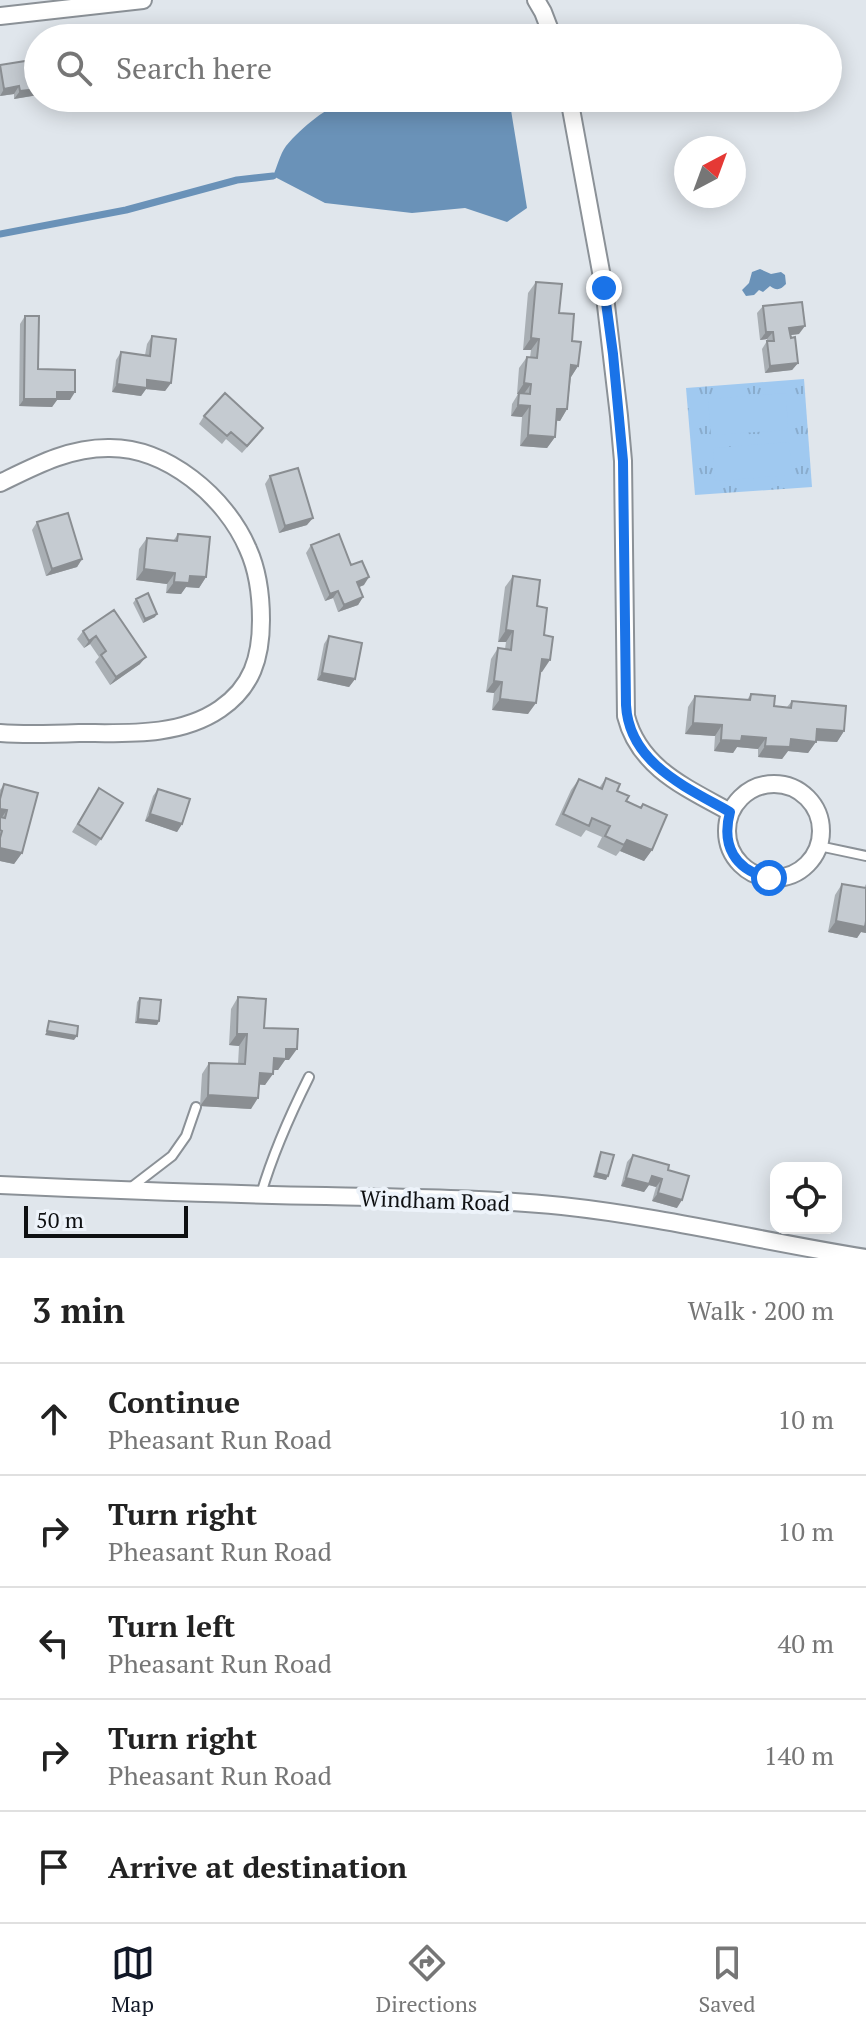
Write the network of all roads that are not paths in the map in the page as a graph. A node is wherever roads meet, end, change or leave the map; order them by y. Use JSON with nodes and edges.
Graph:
{"nodes":[{"id":1,"x":143,"y":0,"type":"edge"},
{"id":2,"x":536,"y":0,"type":"edge"},
{"id":3,"x":0,"y":16,"type":"edge"},
{"id":4,"x":548,"y":24,"type":"edge"},
{"id":5,"x":572,"y":112,"type":"edge"},
{"id":6,"x":0,"y":483,"type":"edge"},
{"id":7,"x":0,"y":733,"type":"edge"},
{"id":8,"x":730,"y":812,"type":"junction"},
{"id":9,"x":819,"y":846,"type":"junction"},
{"id":10,"x":866,"y":856,"type":"edge"},
{"id":11,"x":309,"y":1077,"type":"dead end"},
{"id":12,"x":196,"y":1107,"type":"dead end"},
{"id":13,"x":0,"y":1185,"type":"edge"},
{"id":14,"x":125,"y":1191,"type":"junction"},
{"id":15,"x":261,"y":1195,"type":"junction"},
{"id":16,"x":866,"y":1258,"type":"edge"}],
"edges":[{"from":1,"to":3,"type":"street"},
{"from":2,"to":4,"type":"street"},
{"from":5,"to":8,"type":"street"},
{"from":6,"to":7,"type":"street"},
{"from":8,"to":9,"type":"street"},
{"from":8,"to":9,"type":"street"},
{"from":9,"to":10,"type":"lane"},
{"from":11,"to":15,"type":"lane"},
{"from":12,"to":14,"type":"lane"},
{"from":13,"to":14,"type":"street","name":"Windham Road"},
{"from":14,"to":15,"type":"street","name":"Windham Road"},
{"from":15,"to":16,"type":"street","name":"Windham Road"}]}
